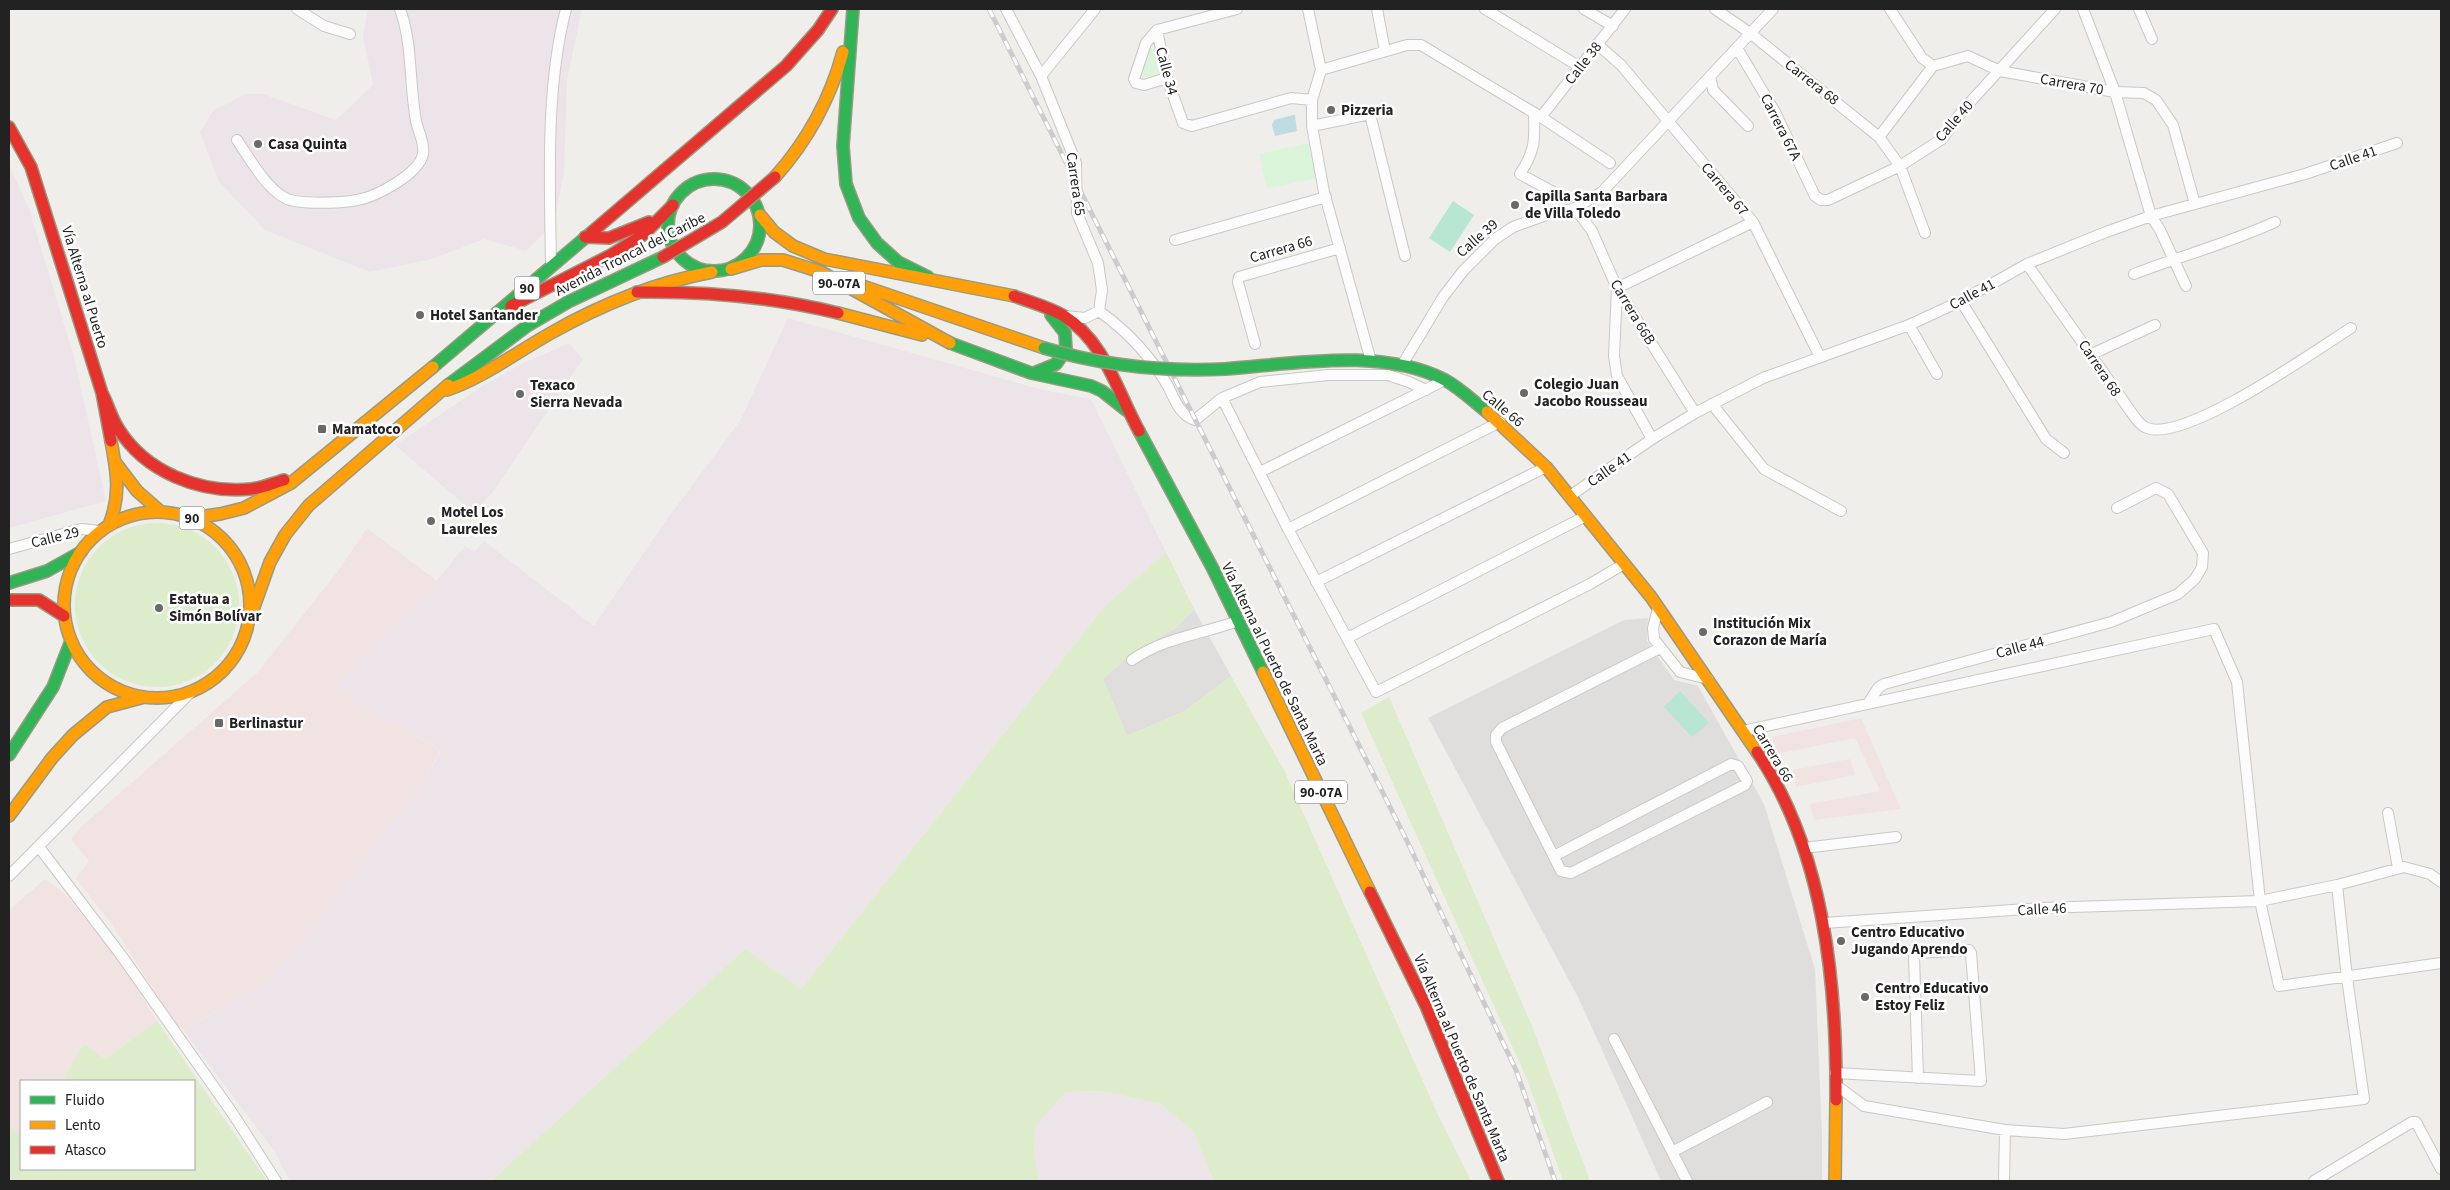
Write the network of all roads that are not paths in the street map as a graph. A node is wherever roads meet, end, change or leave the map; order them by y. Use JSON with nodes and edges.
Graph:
{"nodes":[{"id":1,"x":297,"y":9,"type":"edge"},
{"id":2,"x":400,"y":9,"type":"edge"},
{"id":3,"x":566,"y":9,"type":"edge"},
{"id":4,"x":832,"y":9,"type":"edge"},
{"id":5,"x":853,"y":9,"type":"edge"},
{"id":6,"x":1006,"y":9,"type":"edge"},
{"id":7,"x":1095,"y":9,"type":"edge"},
{"id":8,"x":1237,"y":9,"type":"edge"},
{"id":9,"x":1308,"y":9,"type":"edge"},
{"id":10,"x":1377,"y":9,"type":"edge"},
{"id":11,"x":1485,"y":9,"type":"edge"},
{"id":12,"x":1584,"y":9,"type":"edge"},
{"id":13,"x":1625,"y":9,"type":"edge"},
{"id":14,"x":1715,"y":9,"type":"edge"},
{"id":15,"x":1773,"y":9,"type":"edge"},
{"id":16,"x":1890,"y":9,"type":"edge"},
{"id":17,"x":2055,"y":9,"type":"edge"},
{"id":18,"x":2083,"y":9,"type":"edge"},
{"id":19,"x":2139,"y":9,"type":"edge"},
{"id":20,"x":1613,"y":26,"type":"junction"},
{"id":21,"x":1157,"y":30,"type":"junction"},
{"id":22,"x":1750,"y":33,"type":"junction"},
{"id":23,"x":350,"y":34,"type":"dead end"},
{"id":24,"x":2152,"y":39,"type":"dead end"},
{"id":25,"x":1597,"y":44,"type":"junction"},
{"id":26,"x":1737,"y":48,"type":"junction"},
{"id":27,"x":1385,"y":51,"type":"junction"},
{"id":28,"x":1933,"y":66,"type":"junction"},
{"id":29,"x":1580,"y":67,"type":"junction"},
{"id":30,"x":1321,"y":70,"type":"junction"},
{"id":31,"x":2000,"y":71,"type":"junction"},
{"id":32,"x":1042,"y":76,"type":"junction"},
{"id":33,"x":1710,"y":76,"type":"junction"},
{"id":34,"x":1167,"y":78,"type":"junction"},
{"id":35,"x":2115,"y":92,"type":"junction"},
{"id":36,"x":1312,"y":100,"type":"junction"},
{"id":37,"x":1537,"y":115,"type":"junction"},
{"id":38,"x":1667,"y":120,"type":"junction"},
{"id":39,"x":1312,"y":126,"type":"junction"},
{"id":40,"x":1748,"y":126,"type":"dead end"},
{"id":41,"x":9,"y":127,"type":"edge"},
{"id":42,"x":1879,"y":137,"type":"junction"},
{"id":43,"x":237,"y":140,"type":"dead end"},
{"id":44,"x":2397,"y":143,"type":"dead end"},
{"id":45,"x":1610,"y":163,"type":"dead end"},
{"id":46,"x":1900,"y":166,"type":"junction"},
{"id":47,"x":1555,"y":193,"type":"dead end"},
{"id":48,"x":1326,"y":197,"type":"junction"},
{"id":49,"x":1828,"y":200,"type":"joint"},
{"id":50,"x":2195,"y":204,"type":"junction"},
{"id":51,"x":673,"y":205,"type":"junction"},
{"id":52,"x":1575,"y":208,"type":"junction"},
{"id":53,"x":760,"y":215,"type":"junction"},
{"id":54,"x":2151,"y":216,"type":"junction"},
{"id":55,"x":658,"y":218,"type":"junction"},
{"id":56,"x":1753,"y":222,"type":"junction"},
{"id":57,"x":2275,"y":222,"type":"dead end"},
{"id":58,"x":1925,"y":233,"type":"dead end"},
{"id":59,"x":585,"y":237,"type":"junction"},
{"id":60,"x":1175,"y":240,"type":"dead end"},
{"id":61,"x":1340,"y":248,"type":"junction"},
{"id":62,"x":1405,"y":256,"type":"dead end"},
{"id":63,"x":824,"y":259,"type":"junction"},
{"id":64,"x":2173,"y":259,"type":"junction"},
{"id":65,"x":2027,"y":264,"type":"junction"},
{"id":66,"x":551,"y":267,"type":"junction"},
{"id":67,"x":731,"y":269,"type":"junction"},
{"id":68,"x":712,"y":272,"type":"junction"},
{"id":69,"x":821,"y":272,"type":"junction"},
{"id":70,"x":2134,"y":274,"type":"dead end"},
{"id":71,"x":928,"y":277,"type":"junction"},
{"id":72,"x":2186,"y":286,"type":"dead end"},
{"id":73,"x":1617,"y":288,"type":"junction"},
{"id":74,"x":637,"y":292,"type":"junction"},
{"id":75,"x":889,"y":294,"type":"junction"},
{"id":76,"x":1961,"y":301,"type":"junction"},
{"id":77,"x":1033,"y":302,"type":"junction"},
{"id":78,"x":1099,"y":311,"type":"junction"},
{"id":79,"x":498,"y":313,"type":"junction"},
{"id":80,"x":1064,"y":316,"type":"junction"},
{"id":81,"x":1909,"y":325,"type":"junction"},
{"id":82,"x":2155,"y":325,"type":"dead end"},
{"id":83,"x":2351,"y":328,"type":"dead end"},
{"id":84,"x":939,"y":338,"type":"junction"},
{"id":85,"x":1255,"y":344,"type":"dead end"},
{"id":86,"x":2092,"y":354,"type":"junction"},
{"id":87,"x":1820,"y":357,"type":"junction"},
{"id":88,"x":1371,"y":361,"type":"junction"},
{"id":89,"x":1402,"y":365,"type":"junction"},
{"id":90,"x":1031,"y":373,"type":"junction"},
{"id":91,"x":1936,"y":374,"type":"dead end"},
{"id":92,"x":1445,"y":380,"type":"junction"},
{"id":93,"x":1426,"y":390,"type":"junction"},
{"id":94,"x":102,"y":393,"type":"junction"},
{"id":95,"x":436,"y":394,"type":"junction"},
{"id":96,"x":1222,"y":398,"type":"junction"},
{"id":97,"x":1712,"y":404,"type":"junction"},
{"id":98,"x":1128,"y":411,"type":"junction"},
{"id":99,"x":1695,"y":413,"type":"junction"},
{"id":100,"x":1500,"y":422,"type":"junction"},
{"id":101,"x":1652,"y":439,"type":"junction"},
{"id":102,"x":2064,"y":453,"type":"dead end"},
{"id":103,"x":321,"y":457,"type":"junction"},
{"id":104,"x":115,"y":462,"type":"junction"},
{"id":105,"x":1546,"y":467,"type":"junction"},
{"id":106,"x":1260,"y":472,"type":"junction"},
{"id":107,"x":1570,"y":496,"type":"junction"},
{"id":108,"x":2117,"y":508,"type":"dead end"},
{"id":109,"x":1841,"y":511,"type":"dead end"},
{"id":110,"x":160,"y":512,"type":"junction"},
{"id":111,"x":1584,"y":517,"type":"junction"},
{"id":112,"x":191,"y":518,"type":"junction"},
{"id":113,"x":105,"y":528,"type":"junction"},
{"id":114,"x":1288,"y":529,"type":"junction"},
{"id":115,"x":9,"y":549,"type":"edge"},
{"id":116,"x":81,"y":552,"type":"junction"},
{"id":117,"x":1624,"y":564,"type":"junction"},
{"id":118,"x":1316,"y":582,"type":"junction"},
{"id":119,"x":9,"y":583,"type":"edge"},
{"id":120,"x":9,"y":600,"type":"edge"},
{"id":121,"x":1658,"y":608,"type":"junction"},
{"id":122,"x":64,"y":616,"type":"junction"},
{"id":123,"x":250,"y":618,"type":"junction"},
{"id":124,"x":1238,"y":621,"type":"junction"},
{"id":125,"x":1347,"y":638,"type":"junction"},
{"id":126,"x":71,"y":641,"type":"junction"},
{"id":127,"x":1660,"y":648,"type":"junction"},
{"id":128,"x":1132,"y":660,"type":"dead end"},
{"id":129,"x":1708,"y":679,"type":"junction"},
{"id":130,"x":190,"y":693,"type":"junction"},
{"id":131,"x":142,"y":698,"type":"junction"},
{"id":132,"x":1868,"y":704,"type":"junction"},
{"id":133,"x":1743,"y":731,"type":"junction"},
{"id":134,"x":9,"y":755,"type":"edge"},
{"id":135,"x":2388,"y":813,"type":"dead end"},
{"id":136,"x":9,"y":816,"type":"edge"},
{"id":137,"x":1896,"y":837,"type":"dead end"},
{"id":138,"x":39,"y":847,"type":"junction"},
{"id":139,"x":1804,"y":848,"type":"junction"},
{"id":140,"x":1554,"y":856,"type":"junction"},
{"id":141,"x":2398,"y":868,"type":"junction"},
{"id":142,"x":9,"y":876,"type":"edge"},
{"id":143,"x":2441,"y":882,"type":"edge"},
{"id":144,"x":2336,"y":885,"type":"junction"},
{"id":145,"x":2260,"y":901,"type":"junction"},
{"id":146,"x":1824,"y":922,"type":"junction"},
{"id":147,"x":2441,"y":963,"type":"edge"},
{"id":148,"x":2347,"y":978,"type":"junction"},
{"id":149,"x":1614,"y":1039,"type":"dead end"},
{"id":150,"x":1918,"y":1078,"type":"junction"},
{"id":151,"x":1836,"y":1079,"type":"junction"},
{"id":152,"x":1767,"y":1102,"type":"dead end"},
{"id":153,"x":2005,"y":1130,"type":"junction"},
{"id":154,"x":1672,"y":1152,"type":"junction"},
{"id":155,"x":2441,"y":1169,"type":"edge"},
{"id":156,"x":276,"y":1181,"type":"edge"},
{"id":157,"x":1498,"y":1181,"type":"edge"},
{"id":158,"x":1687,"y":1181,"type":"edge"},
{"id":159,"x":1835,"y":1181,"type":"edge"},
{"id":160,"x":2004,"y":1181,"type":"edge"},
{"id":161,"x":2314,"y":1181,"type":"edge"}],
"edges":[{"from":1,"to":23,"type":"street"},
{"from":2,"to":43,"type":"street"},
{"from":3,"to":66,"type":"street"},
{"from":4,"to":59,"type":"main road","name":"Avenida Troncal del Caribe","number":"90"},
{"from":5,"to":71,"type":"main road"},
{"from":5,"to":95,"type":"main road","name":"Avenida Troncal del Caribe","number":"90","bridge":true},
{"from":6,"to":32,"type":"street","name":"Carrera 65"},
{"from":7,"to":32,"type":"street"},
{"from":8,"to":21,"type":"street","name":"Calle 34"},
{"from":9,"to":30,"type":"street"},
{"from":10,"to":27,"type":"street"},
{"from":11,"to":29,"type":"street"},
{"from":12,"to":20,"type":"street"},
{"from":13,"to":20,"type":"street","name":"Calle 38"},
{"from":14,"to":22,"type":"street","name":"Carrera 68"},
{"from":15,"to":22,"type":"street","name":"Calle 39"},
{"from":16,"to":28,"type":"street"},
{"from":17,"to":31,"type":"street","name":"Calle 40"},
{"from":18,"to":35,"type":"street"},
{"from":19,"to":24,"type":"street"},
{"from":20,"to":25,"type":"street","name":"Calle 38"},
{"from":21,"to":34,"type":"street","name":"Calle 34"},
{"from":21,"to":34,"type":"street"},
{"from":22,"to":26,"type":"street","name":"Calle 39"},
{"from":22,"to":42,"type":"street","name":"Carrera 68"},
{"from":25,"to":29,"type":"street","name":"Calle 38"},
{"from":25,"to":38,"type":"street","name":"Carrera 67"},
{"from":26,"to":33,"type":"street","name":"Calle 39"},
{"from":26,"to":49,"type":"street","name":"Carrera 67A"},
{"from":27,"to":30,"type":"street"},
{"from":27,"to":37,"type":"street"},
{"from":28,"to":31,"type":"street","name":"Carrera 70"},
{"from":28,"to":42,"type":"street"},
{"from":29,"to":37,"type":"street","name":"Calle 38"},
{"from":30,"to":36,"type":"street"},
{"from":31,"to":35,"type":"street","name":"Carrera 70"},
{"from":31,"to":46,"type":"street","name":"Calle 40"},
{"from":32,"to":78,"type":"street","name":"Carrera 65"},
{"from":33,"to":38,"type":"street","name":"Calle 39"},
{"from":33,"to":40,"type":"street","name":"Carrera 67A"},
{"from":34,"to":36,"type":"street","name":"Calle 34"},
{"from":35,"to":50,"type":"street","name":"Carrera 70"},
{"from":35,"to":54,"type":"street"},
{"from":36,"to":39,"type":"street"},
{"from":37,"to":45,"type":"street"},
{"from":37,"to":47,"type":"street"},
{"from":38,"to":52,"type":"street","name":"Calle 39"},
{"from":38,"to":56,"type":"street","name":"Carrera 67"},
{"from":39,"to":48,"type":"street"},
{"from":39,"to":62,"type":"street"},
{"from":41,"to":94,"type":"main road","name":"Vía Alterna al Puerto"},
{"from":42,"to":46,"type":"street","name":"Carrera 68"},
{"from":44,"to":50,"type":"street","name":"Calle 41"},
{"from":46,"to":49,"type":"street","name":"Calle 40"},
{"from":46,"to":58,"type":"street","name":"Carrera 68"},
{"from":48,"to":60,"type":"street"},
{"from":48,"to":61,"type":"street"},
{"from":50,"to":54,"type":"street","name":"Calle 41"},
{"from":51,"to":53,"type":"main road"},
{"from":51,"to":55,"type":"main road"},
{"from":51,"to":68,"type":"main road"},
{"from":52,"to":73,"type":"street","name":"Carrera 66B"},
{"from":52,"to":89,"type":"street","name":"Calle 39"},
{"from":53,"to":63,"type":"main road","name":"Vía Alterna al Puerto de Santa Marta","number":"90-07A"},
{"from":53,"to":67,"type":"main road"},
{"from":54,"to":64,"type":"street"},
{"from":54,"to":65,"type":"street","name":"Calle 41"},
{"from":55,"to":59,"type":"main road"},
{"from":55,"to":79,"type":"main road"},
{"from":56,"to":73,"type":"street"},
{"from":56,"to":87,"type":"street","name":"Carrera 67"},
{"from":57,"to":64,"type":"street"},
{"from":59,"to":66,"type":"main road","name":"Avenida Troncal del Caribe","number":"90"},
{"from":61,"to":85,"type":"street","name":"Carrera 66"},
{"from":61,"to":88,"type":"street"},
{"from":63,"to":71,"type":"main road","name":"Vía Alterna al Puerto de Santa Marta","number":"90-07A"},
{"from":63,"to":75,"type":"main road"},
{"from":64,"to":70,"type":"street"},
{"from":64,"to":72,"type":"street"},
{"from":65,"to":76,"type":"street","name":"Calle 41"},
{"from":65,"to":86,"type":"street","name":"Carrera 68"},
{"from":66,"to":79,"type":"main road","name":"Avenida Troncal del Caribe","number":"90"},
{"from":67,"to":68,"type":"main road"},
{"from":67,"to":69,"type":"main road","name":"Vía Alterna al Puerto de Santa Marta","number":"90-07A"},
{"from":68,"to":74,"type":"main road"},
{"from":69,"to":75,"type":"main road"},
{"from":69,"to":84,"type":"main road","name":"Vía Alterna al Puerto de Santa Marta","number":"90-07A"},
{"from":71,"to":77,"type":"main road","name":"Vía Alterna al Puerto de Santa Marta","number":"90-07A"},
{"from":73,"to":99,"type":"street","name":"Carrera 66B"},
{"from":73,"to":101,"type":"street"},
{"from":74,"to":84,"type":"main road"},
{"from":74,"to":95,"type":"main road"},
{"from":75,"to":88,"type":"main road","bridge":true},
{"from":76,"to":81,"type":"street","name":"Calle 41"},
{"from":76,"to":102,"type":"street"},
{"from":77,"to":80,"type":"main road","name":"Vía Alterna al Puerto de Santa Marta","number":"90-07A"},
{"from":77,"to":90,"type":"main road"},
{"from":78,"to":80,"type":"street"},
{"from":78,"to":96,"type":"street"},
{"from":79,"to":103,"type":"main road","name":"Avenida Troncal del Caribe","number":"90"},
{"from":80,"to":98,"type":"main road","name":"Vía Alterna al Puerto de Santa Marta","number":"90-07A"},
{"from":81,"to":87,"type":"street","name":"Calle 41"},
{"from":81,"to":91,"type":"street"},
{"from":82,"to":86,"type":"street"},
{"from":83,"to":86,"type":"street","name":"Carrera 68"},
{"from":84,"to":90,"type":"main road","name":"Vía Alterna al Puerto de Santa Marta","number":"90-07A"},
{"from":87,"to":97,"type":"street","name":"Calle 41"},
{"from":88,"to":89,"type":"main road"},
{"from":89,"to":92,"type":"main road","name":"Calle 66"},
{"from":90,"to":98,"type":"main road","name":"Vía Alterna al Puerto de Santa Marta","number":"90-07A"},
{"from":92,"to":93,"type":"street"},
{"from":92,"to":100,"type":"main road","name":"Calle 66"},
{"from":93,"to":96,"type":"street"},
{"from":93,"to":106,"type":"street"},
{"from":94,"to":103,"type":"main road"},
{"from":94,"to":104,"type":"main road","name":"Vía Alterna al Puerto"},
{"from":95,"to":123,"type":"main road","name":"Avenida Troncal del Caribe","number":"90"},
{"from":96,"to":106,"type":"street"},
{"from":97,"to":99,"type":"street","name":"Calle 41"},
{"from":97,"to":109,"type":"street"},
{"from":98,"to":124,"type":"main road","name":"Vía Alterna al Puerto de Santa Marta","number":"90-07A"},
{"from":99,"to":101,"type":"street","name":"Calle 41"},
{"from":100,"to":105,"type":"main road","name":"Calle 66"},
{"from":100,"to":114,"type":"street"},
{"from":101,"to":107,"type":"street","name":"Calle 41"},
{"from":103,"to":112,"type":"main road","name":"Avenida Troncal del Caribe","number":"90"},
{"from":104,"to":110,"type":"main road","name":"Vía Alterna al Puerto"},
{"from":104,"to":113,"type":"main road","name":"Vía Alterna al Puerto"},
{"from":105,"to":107,"type":"main road","name":"Calle 66"},
{"from":105,"to":118,"type":"street"},
{"from":106,"to":114,"type":"street"},
{"from":107,"to":111,"type":"main road","name":"Carrera 66"},
{"from":108,"to":132,"type":"street","name":"Calle 44"},
{"from":110,"to":112,"type":"main road","number":"90"},
{"from":110,"to":113,"type":"main road","number":"90"},
{"from":111,"to":117,"type":"main road","name":"Carrera 66"},
{"from":111,"to":125,"type":"street"},
{"from":112,"to":123,"type":"main road","number":"90"},
{"from":113,"to":115,"type":"street","name":"Calle 29"},
{"from":113,"to":116,"type":"main road","number":"90"},
{"from":114,"to":118,"type":"street"},
{"from":116,"to":119,"type":"main road"},
{"from":116,"to":122,"type":"main road","number":"90"},
{"from":117,"to":121,"type":"main road","name":"Carrera 66"},
{"from":117,"to":125,"type":"street"},
{"from":118,"to":125,"type":"street"},
{"from":120,"to":122,"type":"main road"},
{"from":121,"to":127,"type":"street"},
{"from":121,"to":129,"type":"main road","name":"Carrera 66"},
{"from":122,"to":126,"type":"main road","number":"90"},
{"from":123,"to":130,"type":"main road","number":"90"},
{"from":124,"to":128,"type":"street"},
{"from":124,"to":157,"type":"main road","name":"Vía Alterna al Puerto de Santa Marta","number":"90-07A"},
{"from":126,"to":131,"type":"main road","number":"90"},
{"from":126,"to":134,"type":"main road"},
{"from":127,"to":129,"type":"street"},
{"from":127,"to":140,"type":"street"},
{"from":129,"to":133,"type":"main road","name":"Carrera 66"},
{"from":130,"to":131,"type":"main road","number":"90"},
{"from":130,"to":138,"type":"street"},
{"from":131,"to":136,"type":"main road","number":"90"},
{"from":132,"to":133,"type":"street"},
{"from":132,"to":145,"type":"street"},
{"from":133,"to":139,"type":"main road","name":"Carrera 66"},
{"from":135,"to":141,"type":"street"},
{"from":137,"to":139,"type":"street"},
{"from":138,"to":142,"type":"street"},
{"from":138,"to":156,"type":"street"},
{"from":139,"to":146,"type":"main road","name":"Carrera 66"},
{"from":140,"to":140,"type":"street"},
{"from":141,"to":143,"type":"street"},
{"from":141,"to":144,"type":"street","name":"Calle 46"},
{"from":144,"to":145,"type":"street","name":"Calle 46"},
{"from":144,"to":148,"type":"street"},
{"from":145,"to":146,"type":"street","name":"Calle 46"},
{"from":145,"to":148,"type":"street"},
{"from":146,"to":151,"type":"main road","name":"Carrera 66"},
{"from":147,"to":148,"type":"street"},
{"from":148,"to":153,"type":"street"},
{"from":149,"to":154,"type":"street"},
{"from":150,"to":150,"type":"street"},
{"from":150,"to":151,"type":"street"},
{"from":151,"to":153,"type":"street"},
{"from":151,"to":159,"type":"main road","name":"Carrera 66"},
{"from":152,"to":154,"type":"street"},
{"from":153,"to":160,"type":"street"},
{"from":154,"to":158,"type":"street"},
{"from":155,"to":161,"type":"street"}]}
